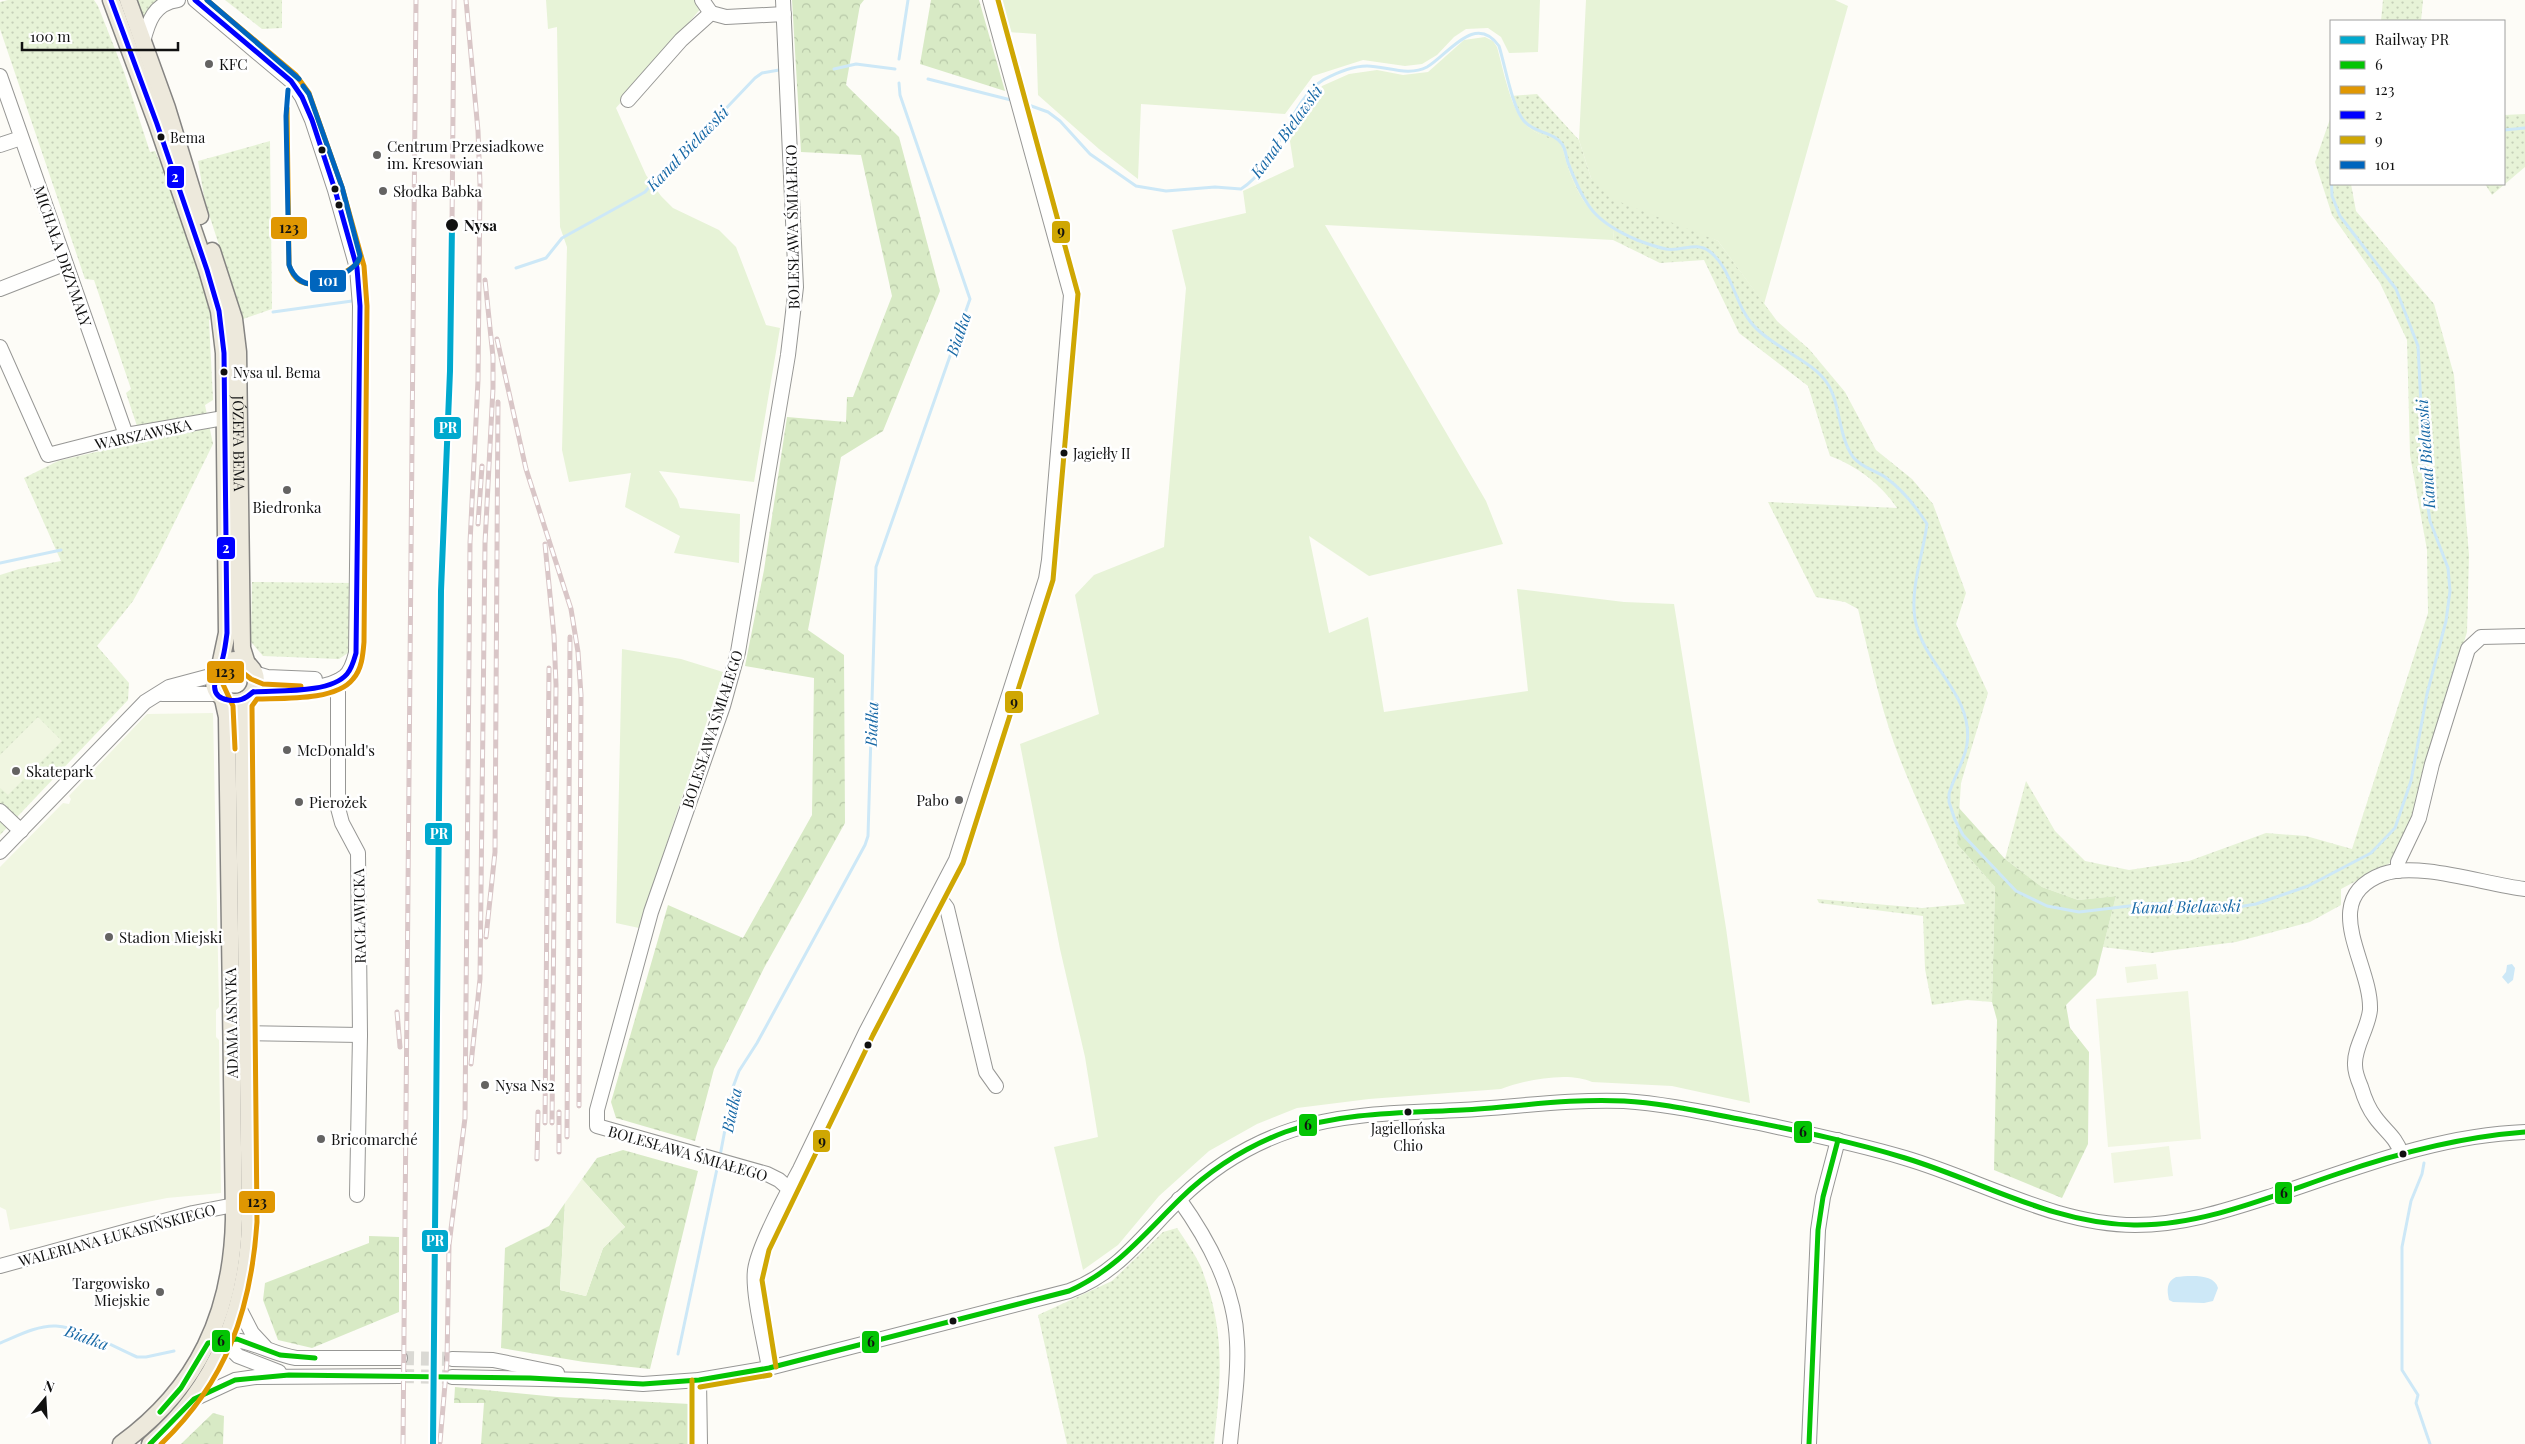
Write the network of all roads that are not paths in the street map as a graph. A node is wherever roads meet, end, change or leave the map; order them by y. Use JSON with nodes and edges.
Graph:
{"nodes":[{"id":1,"x":178,"y":0,"type":"edge"},
{"id":2,"x":190,"y":0,"type":"edge"},
{"id":3,"x":195,"y":0,"type":"edge"},
{"id":4,"x":702,"y":0,"type":"edge"},
{"id":5,"x":783,"y":0,"type":"edge"},
{"id":6,"x":990,"y":0,"type":"edge"},
{"id":7,"x":115,"y":1,"type":"edge"},
{"id":8,"x":711,"y":13,"type":"junction"},
{"id":9,"x":784,"y":14,"type":"junction"},
{"id":10,"x":143,"y":42,"type":"junction"},
{"id":11,"x":0,"y":76,"type":"edge"},
{"id":12,"x":628,"y":100,"type":"dead end"},
{"id":13,"x":21,"y":138,"type":"junction"},
{"id":14,"x":0,"y":145,"type":"edge"},
{"id":15,"x":64,"y":264,"type":"junction"},
{"id":16,"x":0,"y":289,"type":"edge"},
{"id":17,"x":0,"y":347,"type":"edge"},
{"id":18,"x":232,"y":416,"type":"junction"},
{"id":19,"x":126,"y":435,"type":"junction"},
{"id":20,"x":2525,"y":636,"type":"edge"},
{"id":21,"x":251,"y":668,"type":"junction"},
{"id":22,"x":217,"y":670,"type":"junction"},
{"id":23,"x":338,"y":681,"type":"junction"},
{"id":24,"x":156,"y":695,"type":"junction"},
{"id":25,"x":249,"y":695,"type":"junction"},
{"id":26,"x":221,"y":697,"type":"junction"},
{"id":27,"x":0,"y":811,"type":"edge"},
{"id":28,"x":21,"y":831,"type":"junction"},
{"id":29,"x":0,"y":852,"type":"edge"},
{"id":30,"x":2398,"y":870,"type":"junction"},
{"id":31,"x":2525,"y":889,"type":"edge"},
{"id":32,"x":938,"y":896,"type":"junction"},
{"id":33,"x":239,"y":1033,"type":"junction"},
{"id":34,"x":360,"y":1035,"type":"junction"},
{"id":35,"x":996,"y":1086,"type":"dead end"},
{"id":36,"x":2525,"y":1132,"type":"edge"},
{"id":37,"x":1838,"y":1140,"type":"junction"},
{"id":38,"x":2401,"y":1153,"type":"junction"},
{"id":39,"x":788,"y":1188,"type":"junction"},
{"id":40,"x":357,"y":1195,"type":"dead end"},
{"id":41,"x":1179,"y":1199,"type":"junction"},
{"id":42,"x":234,"y":1205,"type":"junction"},
{"id":43,"x":0,"y":1266,"type":"edge"},
{"id":44,"x":238,"y":1306,"type":"junction"},
{"id":45,"x":216,"y":1322,"type":"junction"},
{"id":46,"x":227,"y":1339,"type":"junction"},
{"id":47,"x":208,"y":1343,"type":"junction"},
{"id":48,"x":269,"y":1351,"type":"junction"},
{"id":49,"x":320,"y":1358,"type":"junction"},
{"id":50,"x":400,"y":1358,"type":"tunnel mouth"},
{"id":51,"x":452,"y":1359,"type":"tunnel mouth"},
{"id":52,"x":769,"y":1368,"type":"junction"},
{"id":53,"x":289,"y":1375,"type":"junction"},
{"id":54,"x":319,"y":1376,"type":"junction"},
{"id":55,"x":400,"y":1376,"type":"tunnel mouth"},
{"id":56,"x":452,"y":1377,"type":"tunnel mouth"},
{"id":57,"x":587,"y":1380,"type":"junction"},
{"id":58,"x":699,"y":1380,"type":"junction"},
{"id":59,"x":194,"y":1399,"type":"junction"},
{"id":60,"x":121,"y":1444,"type":"edge"},
{"id":61,"x":150,"y":1444,"type":"edge"},
{"id":62,"x":700,"y":1444,"type":"edge"},
{"id":63,"x":1230,"y":1444,"type":"edge"},
{"id":64,"x":1810,"y":1444,"type":"edge"}],
"edges":[{"from":1,"to":10,"type":"street"},
{"from":2,"to":3,"type":"street"},
{"from":3,"to":23,"type":"street"},
{"from":4,"to":8,"type":"street"},
{"from":5,"to":9,"type":"street","name":"BOLESŁAWA ŚMIAŁEGO"},
{"from":6,"to":32,"type":"street"},
{"from":7,"to":10,"type":"main road","name":"JÓZEFA BEMA"},
{"from":7,"to":18,"type":"main road","name":"JÓZEFA BEMA"},
{"from":8,"to":9,"type":"street"},
{"from":8,"to":12,"type":"street"},
{"from":9,"to":39,"type":"street","name":"BOLESŁAWA ŚMIAŁEGO"},
{"from":10,"to":18,"type":"main road","name":"JÓZEFA BEMA"},
{"from":11,"to":13,"type":"street","name":"MICHAŁA DRZYMAŁY"},
{"from":13,"to":14,"type":"street"},
{"from":13,"to":15,"type":"street","name":"MICHAŁA DRZYMAŁY"},
{"from":15,"to":16,"type":"street"},
{"from":15,"to":19,"type":"street","name":"MICHAŁA DRZYMAŁY"},
{"from":17,"to":19,"type":"street","name":"WARSZAWSKA"},
{"from":18,"to":19,"type":"street","name":"WARSZAWSKA"},
{"from":18,"to":21,"type":"main road","name":"JÓZEFA BEMA"},
{"from":18,"to":22,"type":"main road","name":"JÓZEFA BEMA"},
{"from":20,"to":30,"type":"street"},
{"from":21,"to":22,"type":"main road"},
{"from":21,"to":23,"type":"street"},
{"from":21,"to":25,"type":"main road"},
{"from":22,"to":24,"type":"street"},
{"from":22,"to":26,"type":"main road"},
{"from":23,"to":25,"type":"street"},
{"from":23,"to":34,"type":"street","name":"RACŁAWICKA"},
{"from":24,"to":26,"type":"street"},
{"from":24,"to":28,"type":"street"},
{"from":25,"to":26,"type":"main road"},
{"from":25,"to":33,"type":"main road","name":"ADAMA ASNYKA"},
{"from":26,"to":33,"type":"main road","name":"ADAMA ASNYKA"},
{"from":27,"to":28,"type":"street"},
{"from":28,"to":29,"type":"street"},
{"from":30,"to":31,"type":"street"},
{"from":30,"to":38,"type":"street"},
{"from":32,"to":35,"type":"street"},
{"from":32,"to":39,"type":"street"},
{"from":33,"to":34,"type":"street"},
{"from":33,"to":42,"type":"main road","name":"ADAMA ASNYKA"},
{"from":33,"to":44,"type":"main road","name":"ADAMA ASNYKA"},
{"from":34,"to":40,"type":"street","name":"RACŁAWICKA"},
{"from":36,"to":38,"type":"street"},
{"from":37,"to":38,"type":"street"},
{"from":37,"to":41,"type":"street"},
{"from":37,"to":64,"type":"street"},
{"from":39,"to":52,"type":"street"},
{"from":41,"to":52,"type":"street"},
{"from":41,"to":63,"type":"street"},
{"from":42,"to":43,"type":"street","name":"WALERIANA ŁUKASIŃSKIEGO"},
{"from":42,"to":45,"type":"main road","name":"ADAMA ASNYKA"},
{"from":44,"to":46,"type":"main road","name":"ADAMA ASNYKA"},
{"from":44,"to":48,"type":"street"},
{"from":45,"to":46,"type":"street"},
{"from":45,"to":47,"type":"main road","name":"ADAMA ASNYKA"},
{"from":46,"to":47,"type":"street"},
{"from":46,"to":48,"type":"street"},
{"from":46,"to":53,"type":"street"},
{"from":46,"to":59,"type":"main road","name":"ADAMA ASNYKA"},
{"from":47,"to":60,"type":"main road","name":"ADAMA ASNYKA"},
{"from":48,"to":49,"type":"street"},
{"from":49,"to":50,"type":"street"},
{"from":49,"to":54,"type":"street"},
{"from":51,"to":57,"type":"street"},
{"from":52,"to":58,"type":"street"},
{"from":53,"to":54,"type":"street"},
{"from":53,"to":59,"type":"street"},
{"from":54,"to":55,"type":"street"},
{"from":56,"to":57,"type":"street"},
{"from":57,"to":58,"type":"street"},
{"from":58,"to":62,"type":"street"},
{"from":59,"to":61,"type":"main road","name":"ADAMA ASNYKA"}]}
